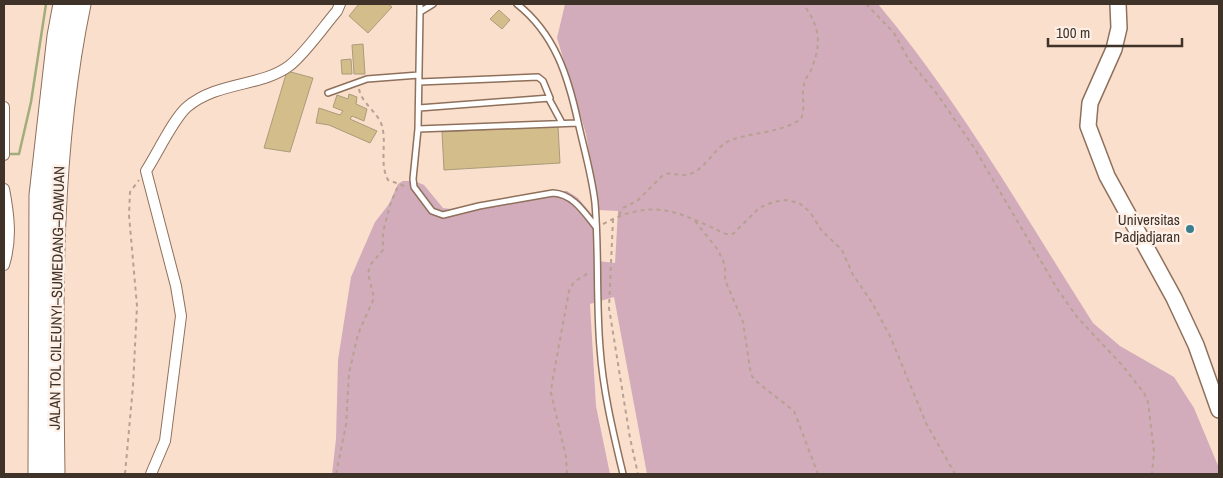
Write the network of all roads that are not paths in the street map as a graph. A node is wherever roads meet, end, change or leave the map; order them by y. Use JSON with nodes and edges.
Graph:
{"nodes":[{"id":1,"x":63,"y":4,"type":"edge"},
{"id":2,"x":81,"y":4,"type":"edge"},
{"id":3,"x":340,"y":4,"type":"edge"},
{"id":4,"x":420,"y":4,"type":"edge"},
{"id":5,"x":434,"y":4,"type":"edge"},
{"id":6,"x":517,"y":4,"type":"edge"},
{"id":7,"x":1118,"y":4,"type":"edge"},
{"id":8,"x":420,"y":12,"type":"junction"},
{"id":9,"x":419,"y":75,"type":"junction"},
{"id":10,"x":419,"y":82,"type":"junction"},
{"id":11,"x":328,"y":93,"type":"dead end"},
{"id":12,"x":549,"y":99,"type":"junction"},
{"id":13,"x":419,"y":108,"type":"junction"},
{"id":14,"x":4,"y":109,"type":"edge"},
{"id":15,"x":562,"y":123,"type":"junction"},
{"id":16,"x":578,"y":123,"type":"junction"},
{"id":17,"x":418,"y":129,"type":"junction"},
{"id":18,"x":4,"y":155,"type":"edge"},
{"id":19,"x":4,"y":189,"type":"edge"},
{"id":20,"x":596,"y":227,"type":"junction"},
{"id":21,"x":4,"y":265,"type":"edge"},
{"id":22,"x":1219,"y":410,"type":"edge"},
{"id":23,"x":38,"y":474,"type":"edge"},
{"id":24,"x":55,"y":474,"type":"edge"},
{"id":25,"x":151,"y":474,"type":"edge"},
{"id":26,"x":622,"y":474,"type":"edge"}],
"edges":[{"from":1,"to":23,"type":"highway","name":"JALAN TOL CILEUNYI–SUMEDANG–DAWUAN"},
{"from":2,"to":24,"type":"highway","name":"JALAN TOL CILEUNYI–SUMEDANG–DAWUAN"},
{"from":3,"to":25,"type":"street"},
{"from":4,"to":8,"type":"lane"},
{"from":5,"to":8,"type":"lane"},
{"from":6,"to":16,"type":"lane"},
{"from":7,"to":22,"type":"main road"},
{"from":8,"to":9,"type":"lane"},
{"from":9,"to":10,"type":"lane"},
{"from":9,"to":11,"type":"lane"},
{"from":10,"to":12,"type":"lane"},
{"from":10,"to":13,"type":"lane"},
{"from":12,"to":13,"type":"lane"},
{"from":12,"to":15,"type":"lane"},
{"from":13,"to":17,"type":"lane"},
{"from":14,"to":18,"type":"street"},
{"from":15,"to":16,"type":"lane"},
{"from":15,"to":17,"type":"lane"},
{"from":16,"to":20,"type":"lane"},
{"from":17,"to":20,"type":"lane"},
{"from":19,"to":21,"type":"street"},
{"from":20,"to":26,"type":"lane"}]}
